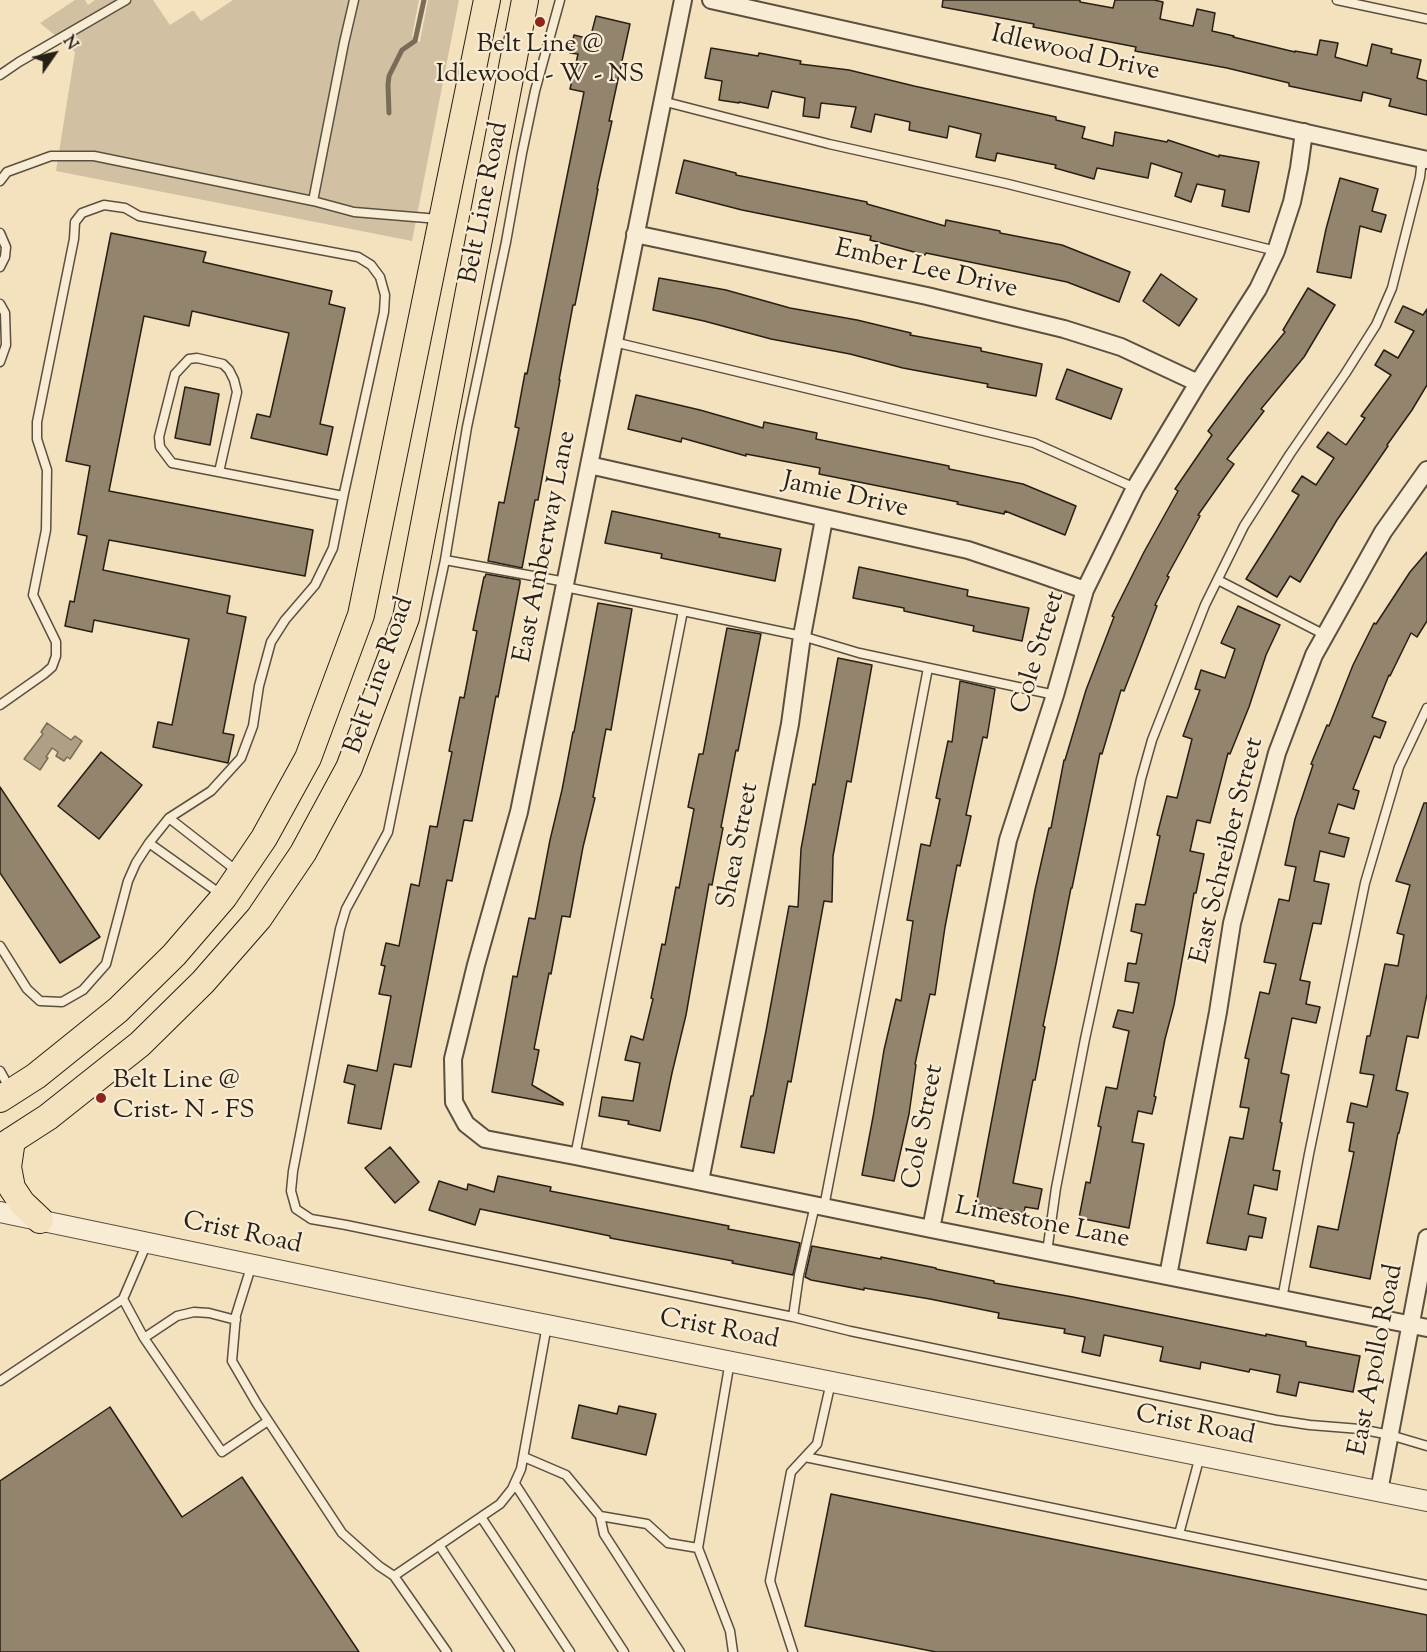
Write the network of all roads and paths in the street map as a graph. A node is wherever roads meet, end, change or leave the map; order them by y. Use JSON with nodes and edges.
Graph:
{"nodes":[{"id":1,"x":126,"y":0,"type":"edge"},
{"id":2,"x":354,"y":0,"type":"edge"},
{"id":3,"x":487,"y":0,"type":"edge"},
{"id":4,"x":525,"y":0,"type":"edge"},
{"id":5,"x":560,"y":0,"type":"edge"},
{"id":6,"x":683,"y":0,"type":"edge"},
{"id":7,"x":711,"y":0,"type":"edge"},
{"id":8,"x":1337,"y":0,"type":"edge"},
{"id":9,"x":1427,"y":19,"type":"edge"},
{"id":10,"x":0,"y":75,"type":"edge"},
{"id":11,"x":662,"y":101,"type":"junction"},
{"id":12,"x":1304,"y":132,"type":"junction"},
{"id":13,"x":1425,"y":160,"type":"edge"},
{"id":14,"x":0,"y":181,"type":"edge"},
{"id":15,"x":314,"y":201,"type":"junction"},
{"id":16,"x":443,"y":219,"type":"junction"},
{"id":17,"x":0,"y":233,"type":"edge"},
{"id":18,"x":634,"y":234,"type":"junction"},
{"id":19,"x":1276,"y":251,"type":"junction"},
{"id":20,"x":0,"y":267,"type":"edge"},
{"id":21,"x":0,"y":304,"type":"edge"},
{"id":22,"x":614,"y":342,"type":"junction"},
{"id":23,"x":0,"y":362,"type":"edge"},
{"id":24,"x":1198,"y":383,"type":"junction"},
{"id":25,"x":589,"y":465,"type":"junction"},
{"id":26,"x":1427,"y":470,"type":"edge"},
{"id":27,"x":219,"y":472,"type":"junction"},
{"id":28,"x":1135,"y":488,"type":"junction"},
{"id":29,"x":343,"y":496,"type":"junction"},
{"id":30,"x":824,"y":519,"type":"junction"},
{"id":31,"x":445,"y":560,"type":"junction"},
{"id":32,"x":1218,"y":580,"type":"junction"},
{"id":33,"x":565,"y":584,"type":"junction"},
{"id":34,"x":1085,"y":590,"type":"junction"},
{"id":35,"x":683,"y":611,"type":"junction"},
{"id":36,"x":1325,"y":635,"type":"junction"},
{"id":37,"x":802,"y":636,"type":"junction"},
{"id":38,"x":928,"y":668,"type":"junction"},
{"id":39,"x":1055,"y":695,"type":"junction"},
{"id":40,"x":0,"y":705,"type":"edge"},
{"id":41,"x":1427,"y":708,"type":"edge"},
{"id":42,"x":169,"y":818,"type":"junction"},
{"id":43,"x":149,"y":843,"type":"junction"},
{"id":44,"x":240,"y":873,"type":"junction"},
{"id":45,"x":224,"y":897,"type":"junction"},
{"id":46,"x":0,"y":946,"type":"edge"},
{"id":47,"x":4,"y":1087,"type":"edge"},
{"id":48,"x":454,"y":1102,"type":"joint"},
{"id":49,"x":6,"y":1144,"type":"edge"},
{"id":50,"x":575,"y":1156,"type":"junction"},
{"id":51,"x":700,"y":1181,"type":"junction"},
{"id":52,"x":819,"y":1206,"type":"junction"},
{"id":53,"x":0,"y":1212,"type":"edge"},
{"id":54,"x":40,"y":1220,"type":"junction"},
{"id":55,"x":931,"y":1229,"type":"junction"},
{"id":56,"x":1427,"y":1238,"type":"edge"},
{"id":57,"x":147,"y":1242,"type":"junction"},
{"id":58,"x":1047,"y":1252,"type":"junction"},
{"id":59,"x":252,"y":1264,"type":"junction"},
{"id":60,"x":1168,"y":1276,"type":"junction"},
{"id":61,"x":123,"y":1299,"type":"junction"},
{"id":62,"x":1282,"y":1299,"type":"junction"},
{"id":63,"x":793,"y":1317,"type":"junction"},
{"id":64,"x":236,"y":1320,"type":"junction"},
{"id":65,"x":547,"y":1325,"type":"junction"},
{"id":66,"x":1419,"y":1326,"type":"edge"},
{"id":67,"x":144,"y":1338,"type":"junction"},
{"id":68,"x":730,"y":1361,"type":"junction"},
{"id":69,"x":831,"y":1381,"type":"junction"},
{"id":70,"x":0,"y":1382,"type":"edge"},
{"id":71,"x":268,"y":1421,"type":"junction"},
{"id":72,"x":1390,"y":1435,"type":"junction"},
{"id":73,"x":1427,"y":1446,"type":"edge"},
{"id":74,"x":1200,"y":1455,"type":"junction"},
{"id":75,"x":524,"y":1457,"type":"junction"},
{"id":76,"x":805,"y":1457,"type":"junction"},
{"id":77,"x":515,"y":1484,"type":"junction"},
{"id":78,"x":1379,"y":1491,"type":"junction"},
{"id":79,"x":1427,"y":1501,"type":"edge"},
{"id":80,"x":600,"y":1516,"type":"junction"},
{"id":81,"x":481,"y":1517,"type":"junction"},
{"id":82,"x":1179,"y":1534,"type":"junction"},
{"id":83,"x":439,"y":1545,"type":"junction"},
{"id":84,"x":698,"y":1548,"type":"junction"},
{"id":85,"x":394,"y":1576,"type":"junction"},
{"id":86,"x":1427,"y":1585,"type":"edge"},
{"id":87,"x":447,"y":1652,"type":"edge"},
{"id":88,"x":510,"y":1652,"type":"edge"},
{"id":89,"x":570,"y":1652,"type":"edge"},
{"id":90,"x":624,"y":1652,"type":"edge"},
{"id":91,"x":680,"y":1652,"type":"edge"},
{"id":92,"x":733,"y":1652,"type":"edge"},
{"id":93,"x":793,"y":1652,"type":"edge"}],
"edges":[{"from":1,"to":10,"type":"lane"},
{"from":2,"to":15,"type":"lane"},
{"from":3,"to":16,"type":"main road","name":"Belt Line Road"},
{"from":4,"to":49,"type":"main road","name":"Belt Line Road"},
{"from":5,"to":31,"type":"lane"},
{"from":6,"to":11,"type":"street","name":"East Amberway Lane"},
{"from":7,"to":12,"type":"street","name":"Idlewood Drive"},
{"from":8,"to":9,"type":"lane"},
{"from":11,"to":18,"type":"street","name":"East Amberway Lane"},
{"from":11,"to":19,"type":"lane"},
{"from":12,"to":13,"type":"street","name":"Idlewood Drive"},
{"from":12,"to":19,"type":"street","name":"Cole Street"},
{"from":13,"to":32,"type":"lane"},
{"from":14,"to":15,"type":"lane"},
{"from":15,"to":16,"type":"lane"},
{"from":16,"to":44,"type":"main road","name":"Belt Line Road"},
{"from":17,"to":20,"type":"lane"},
{"from":18,"to":22,"type":"street","name":"East Amberway Lane"},
{"from":18,"to":24,"type":"street","name":"Ember Lee Drive"},
{"from":19,"to":24,"type":"street","name":"Cole Street"},
{"from":21,"to":23,"type":"lane"},
{"from":22,"to":25,"type":"street","name":"East Amberway Lane"},
{"from":22,"to":28,"type":"lane"},
{"from":24,"to":28,"type":"street","name":"Cole Street"},
{"from":25,"to":30,"type":"street","name":"Jamie Drive"},
{"from":25,"to":33,"type":"street","name":"East Amberway Lane"},
{"from":26,"to":36,"type":"street","name":"East Schreiber Street"},
{"from":27,"to":27,"type":"lane"},
{"from":27,"to":29,"type":"lane"},
{"from":28,"to":34,"type":"street","name":"Cole Street"},
{"from":29,"to":40,"type":"lane"},
{"from":29,"to":42,"type":"lane"},
{"from":30,"to":34,"type":"street","name":"Jamie Drive"},
{"from":30,"to":37,"type":"street","name":"Shea Street"},
{"from":31,"to":33,"type":"lane"},
{"from":31,"to":63,"type":"lane"},
{"from":32,"to":36,"type":"lane"},
{"from":32,"to":58,"type":"lane"},
{"from":33,"to":35,"type":"lane"},
{"from":33,"to":48,"type":"street","name":"East Amberway Lane"},
{"from":34,"to":39,"type":"street","name":"Cole Street"},
{"from":35,"to":37,"type":"lane"},
{"from":35,"to":50,"type":"lane"},
{"from":36,"to":60,"type":"street","name":"East Schreiber Street"},
{"from":37,"to":38,"type":"lane"},
{"from":37,"to":51,"type":"street","name":"Shea Street"},
{"from":38,"to":39,"type":"lane"},
{"from":38,"to":52,"type":"lane"},
{"from":39,"to":55,"type":"street","name":"Cole Street"},
{"from":41,"to":62,"type":"lane"},
{"from":42,"to":43,"type":"lane"},
{"from":42,"to":44,"type":"lane"},
{"from":43,"to":45,"type":"lane"},
{"from":43,"to":46,"type":"lane"},
{"from":44,"to":45,"type":"main road","name":"Belt Line Road"},
{"from":45,"to":47,"type":"main road","name":"Belt Line Road"},
{"from":48,"to":50,"type":"street","name":"Limestone Lane"},
{"from":49,"to":54,"type":"main road"},
{"from":50,"to":51,"type":"street","name":"Limestone Lane"},
{"from":51,"to":52,"type":"street","name":"Limestone Lane"},
{"from":52,"to":55,"type":"street","name":"Limestone Lane"},
{"from":52,"to":63,"type":"lane"},
{"from":53,"to":54,"type":"street","name":"Crist Road"},
{"from":54,"to":57,"type":"street","name":"Crist Road"},
{"from":55,"to":58,"type":"street","name":"Limestone Lane"},
{"from":56,"to":66,"type":"street","name":"East Apollo Road"},
{"from":57,"to":59,"type":"street","name":"Crist Road"},
{"from":57,"to":61,"type":"lane"},
{"from":58,"to":60,"type":"street","name":"Limestone Lane"},
{"from":59,"to":64,"type":"lane"},
{"from":59,"to":65,"type":"street","name":"Crist Road"},
{"from":60,"to":62,"type":"street","name":"Limestone Lane"},
{"from":61,"to":67,"type":"lane"},
{"from":61,"to":70,"type":"lane"},
{"from":62,"to":66,"type":"street","name":"Limestone Lane"},
{"from":63,"to":72,"type":"lane"},
{"from":64,"to":67,"type":"lane"},
{"from":64,"to":71,"type":"lane"},
{"from":65,"to":68,"type":"street","name":"Crist Road"},
{"from":65,"to":75,"type":"lane"},
{"from":66,"to":72,"type":"street","name":"East Apollo Road"},
{"from":67,"to":71,"type":"lane"},
{"from":68,"to":69,"type":"street","name":"Crist Road"},
{"from":68,"to":84,"type":"lane"},
{"from":69,"to":74,"type":"street","name":"Crist Road"},
{"from":69,"to":76,"type":"lane"},
{"from":71,"to":85,"type":"lane"},
{"from":72,"to":73,"type":"lane"},
{"from":72,"to":78,"type":"street","name":"East Apollo Road"},
{"from":74,"to":78,"type":"street","name":"Crist Road"},
{"from":74,"to":82,"type":"lane"},
{"from":75,"to":77,"type":"lane"},
{"from":75,"to":80,"type":"lane"},
{"from":76,"to":82,"type":"lane"},
{"from":76,"to":93,"type":"lane"},
{"from":77,"to":81,"type":"lane"},
{"from":77,"to":90,"type":"lane"},
{"from":78,"to":79,"type":"street","name":"Crist Road"},
{"from":80,"to":84,"type":"lane"},
{"from":80,"to":91,"type":"lane"},
{"from":81,"to":83,"type":"lane"},
{"from":81,"to":89,"type":"lane"},
{"from":82,"to":86,"type":"lane"},
{"from":83,"to":85,"type":"lane"},
{"from":83,"to":88,"type":"lane"},
{"from":84,"to":92,"type":"lane"},
{"from":85,"to":87,"type":"lane"}]}
